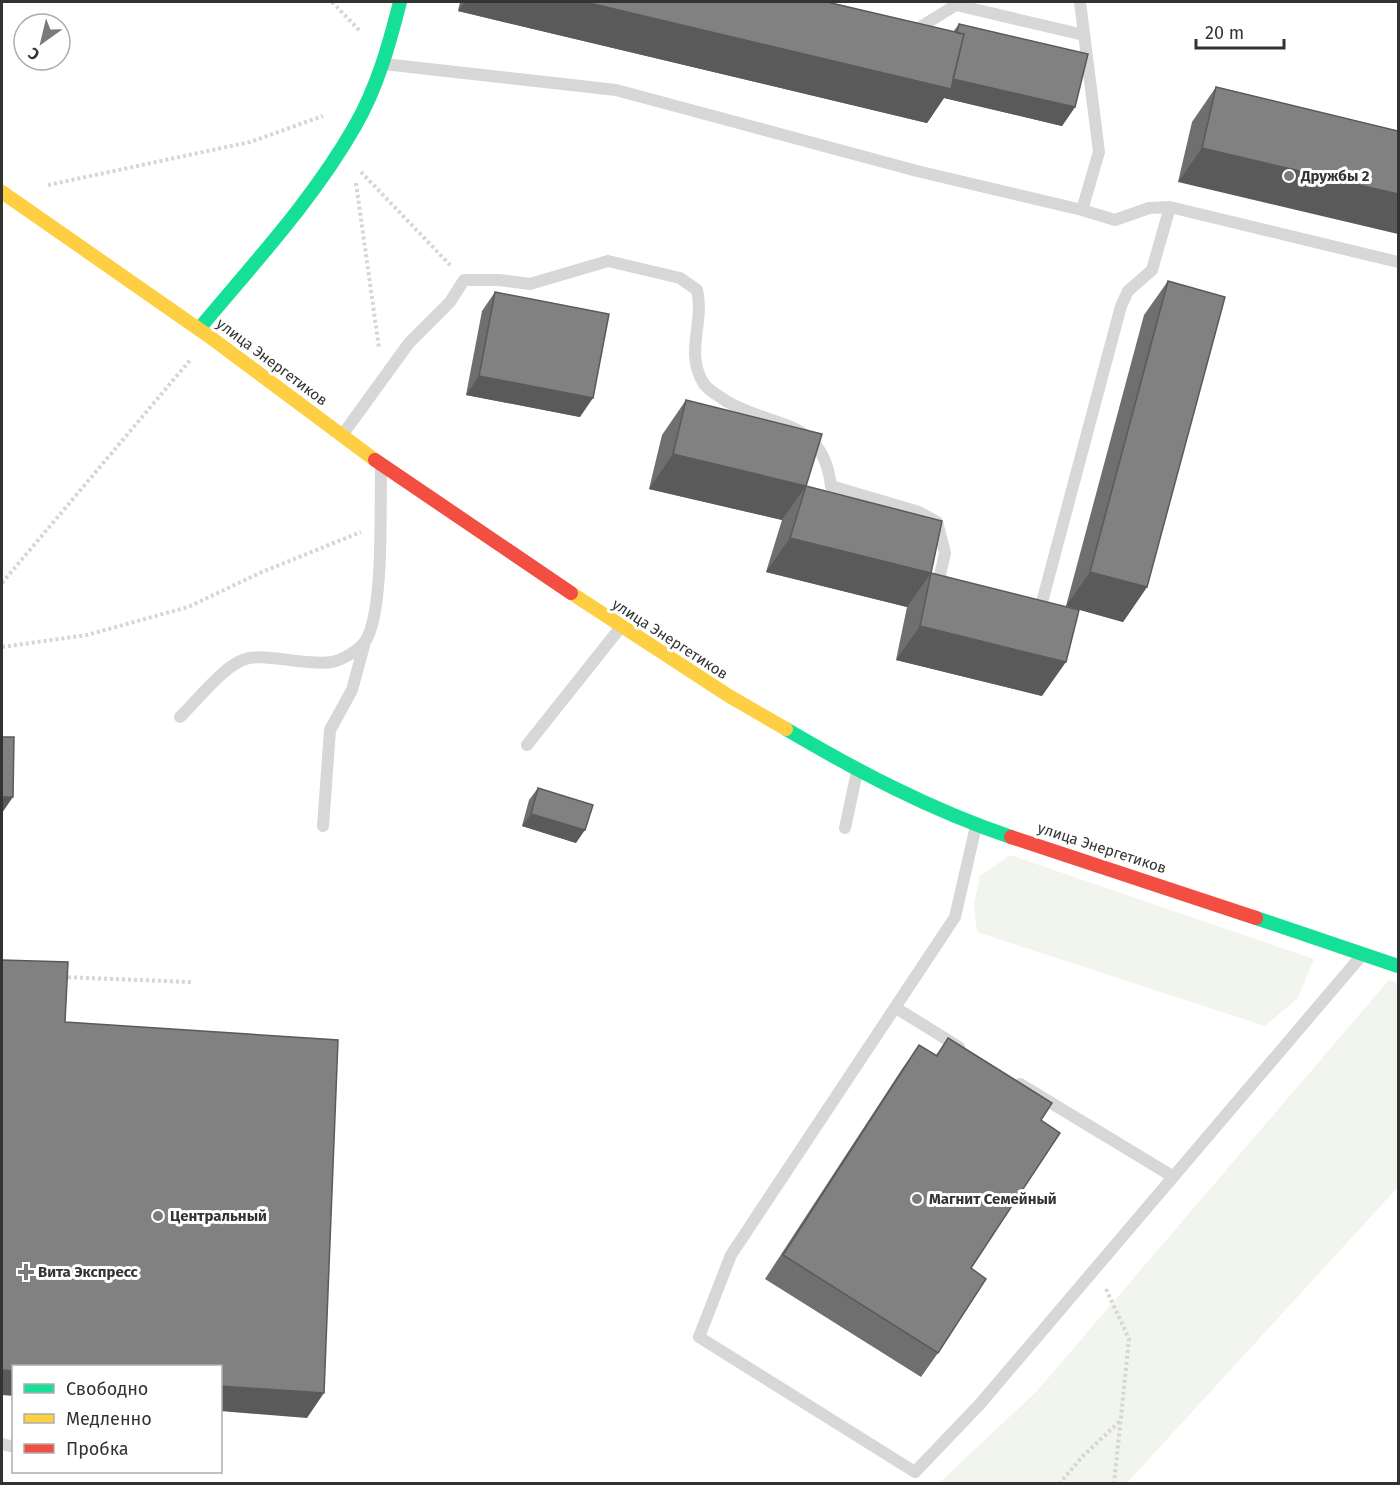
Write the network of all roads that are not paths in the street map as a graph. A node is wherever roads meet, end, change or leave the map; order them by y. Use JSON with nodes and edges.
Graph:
{"nodes":[{"id":1,"x":400,"y":2,"type":"edge"},
{"id":2,"x":1080,"y":2,"type":"edge"},
{"id":3,"x":894,"y":23,"type":"edge"},
{"id":4,"x":1084,"y":35,"type":"junction"},
{"id":5,"x":382,"y":63,"type":"junction"},
{"id":6,"x":2,"y":192,"type":"edge"},
{"id":7,"x":1170,"y":207,"type":"junction"},
{"id":8,"x":1082,"y":210,"type":"junction"},
{"id":9,"x":1398,"y":262,"type":"edge"},
{"id":10,"x":205,"y":333,"type":"junction"},
{"id":11,"x":342,"y":435,"type":"junction"},
{"id":12,"x":381,"y":464,"type":"junction"},
{"id":13,"x":959,"y":599,"type":"edge"},
{"id":14,"x":1023,"y":614,"type":"edge"},
{"id":15,"x":621,"y":627,"type":"junction"},
{"id":16,"x":365,"y":642,"type":"junction"},
{"id":17,"x":180,"y":717,"type":"dead end"},
{"id":18,"x":527,"y":745,"type":"dead end"},
{"id":19,"x":857,"y":771,"type":"junction"},
{"id":20,"x":976,"y":825,"type":"junction"},
{"id":21,"x":323,"y":826,"type":"dead end"},
{"id":22,"x":845,"y":828,"type":"dead end"},
{"id":23,"x":1364,"y":954,"type":"junction"},
{"id":24,"x":1398,"y":966,"type":"edge"},
{"id":25,"x":896,"y":1008,"type":"junction"},
{"id":26,"x":968,"y":1052,"type":"edge"},
{"id":27,"x":1009,"y":1077,"type":"edge"},
{"id":28,"x":1172,"y":1176,"type":"junction"}],
"edges":[{"from":1,"to":5,"type":"street"},
{"from":2,"to":4,"type":"lane"},
{"from":3,"to":4,"type":"lane"},
{"from":4,"to":8,"type":"lane"},
{"from":5,"to":8,"type":"lane"},
{"from":5,"to":10,"type":"street"},
{"from":6,"to":10,"type":"street","name":"улица Энергетиков"},
{"from":7,"to":8,"type":"lane"},
{"from":7,"to":9,"type":"lane"},
{"from":7,"to":14,"type":"lane"},
{"from":10,"to":11,"type":"street","name":"улица Энергетиков"},
{"from":11,"to":12,"type":"street","name":"улица Энергетиков"},
{"from":11,"to":13,"type":"lane"},
{"from":12,"to":15,"type":"street","name":"улица Энергетиков"},
{"from":12,"to":16,"type":"lane"},
{"from":15,"to":18,"type":"lane"},
{"from":15,"to":19,"type":"street","name":"улица Энергетиков"},
{"from":16,"to":17,"type":"lane"},
{"from":16,"to":21,"type":"lane"},
{"from":19,"to":20,"type":"street","name":"улица Энергетиков"},
{"from":19,"to":22,"type":"lane"},
{"from":20,"to":23,"type":"street","name":"улица Энергетиков"},
{"from":20,"to":25,"type":"lane"},
{"from":23,"to":24,"type":"street","name":"улица Энергетиков"},
{"from":23,"to":28,"type":"lane"},
{"from":25,"to":26,"type":"lane"},
{"from":25,"to":28,"type":"lane"},
{"from":27,"to":28,"type":"lane"}]}
